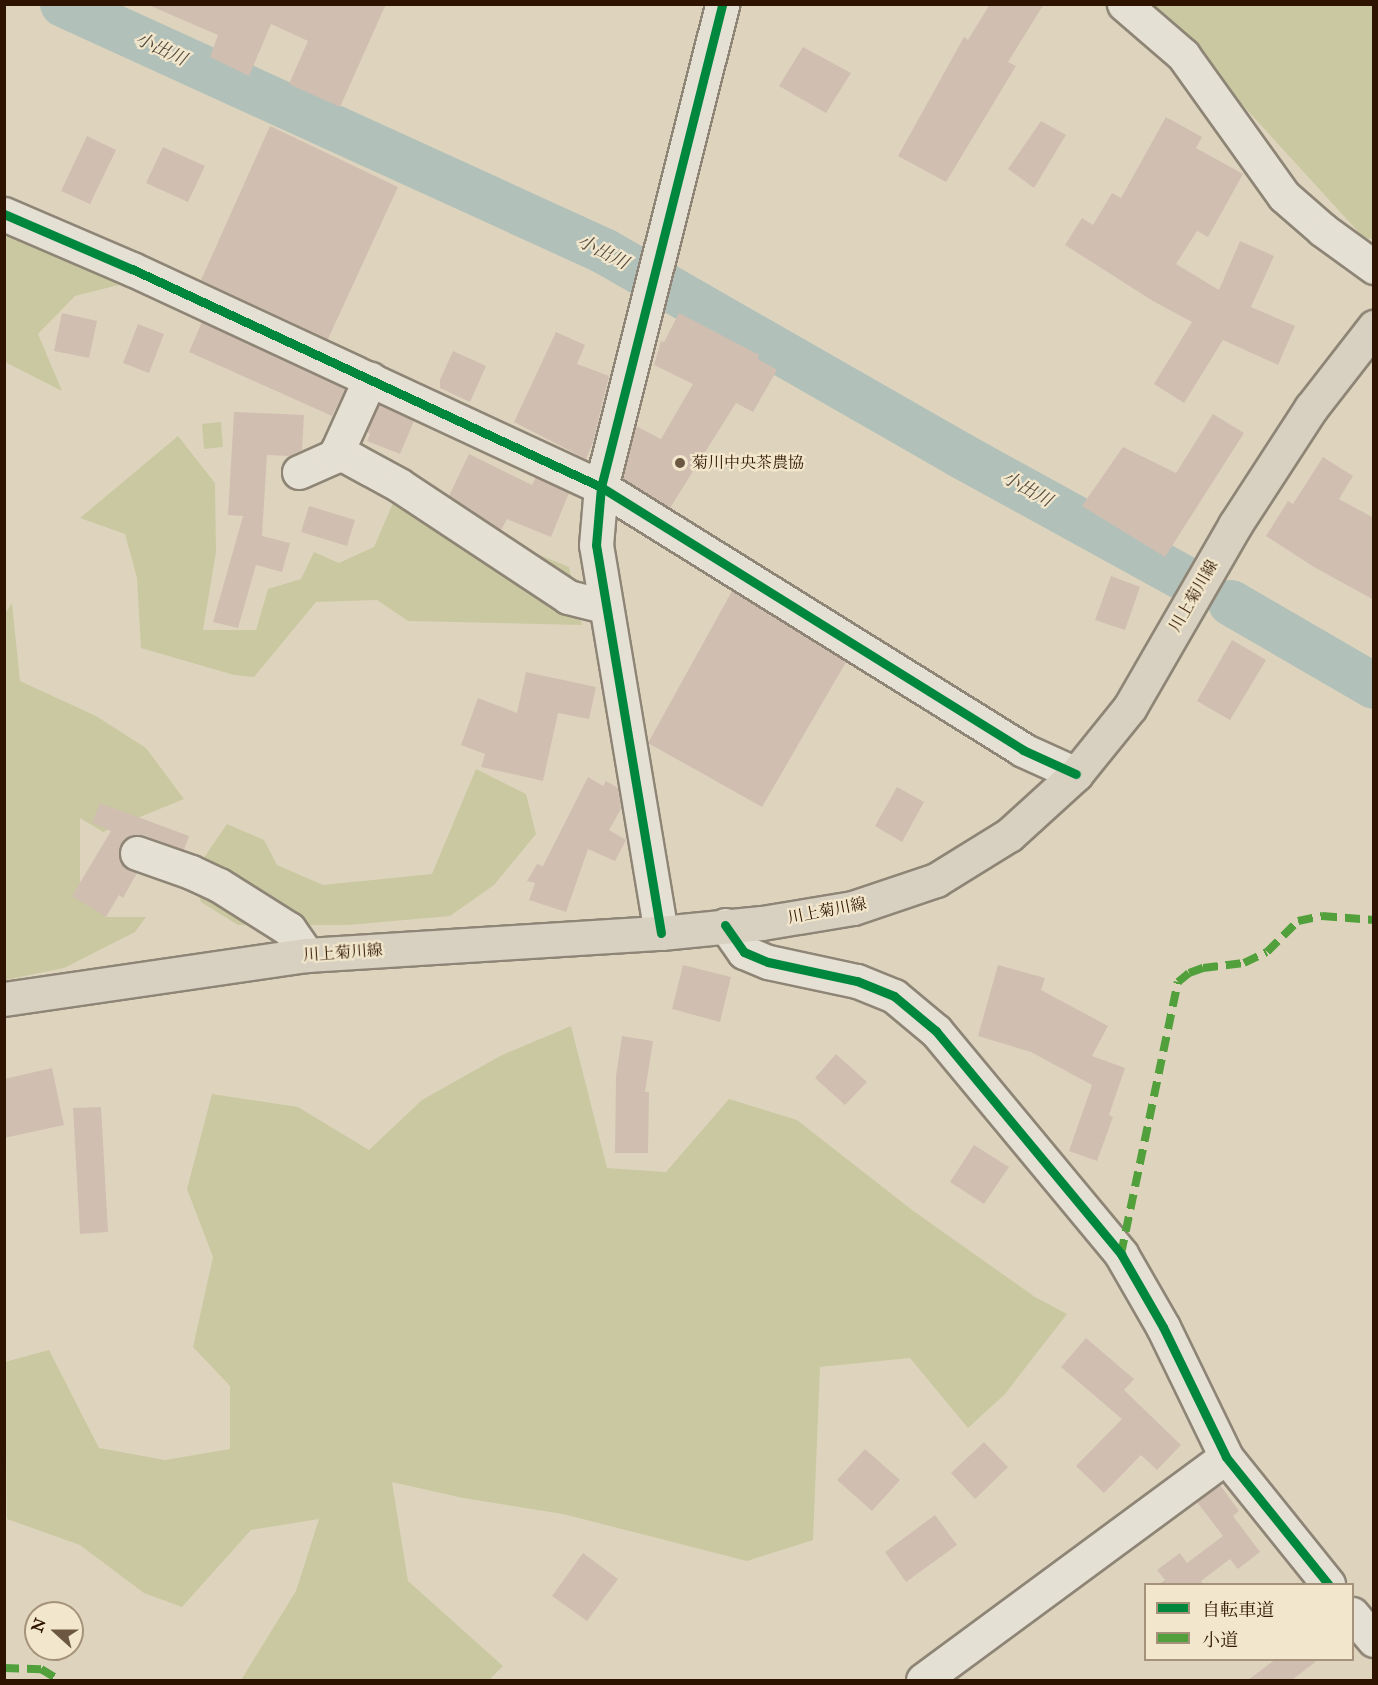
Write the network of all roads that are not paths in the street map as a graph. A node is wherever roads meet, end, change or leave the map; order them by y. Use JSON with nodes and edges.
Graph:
{"nodes":[{"id":1,"x":722,"y":4,"type":"edge"},
{"id":2,"x":1124,"y":4,"type":"edge"},
{"id":3,"x":4,"y":214,"type":"edge"},
{"id":4,"x":1374,"y":267,"type":"edge"},
{"id":5,"x":1374,"y":327,"type":"edge"},
{"id":6,"x":370,"y":379,"type":"junction"},
{"id":7,"x":337,"y":451,"type":"junction"},
{"id":8,"x":299,"y":472,"type":"dead end"},
{"id":9,"x":601,"y":487,"type":"junction"},
{"id":10,"x":605,"y":606,"type":"junction"},
{"id":11,"x":1076,"y":774,"type":"junction"},
{"id":12,"x":137,"y":853,"type":"dead end"},
{"id":13,"x":725,"y":925,"type":"junction"},
{"id":14,"x":662,"y":933,"type":"junction"},
{"id":15,"x":306,"y":955,"type":"junction"},
{"id":16,"x":4,"y":999,"type":"edge"},
{"id":17,"x":1226,"y":1457,"type":"junction"},
{"id":18,"x":1327,"y":1583,"type":"edge"},
{"id":19,"x":1354,"y":1615,"type":"edge"},
{"id":20,"x":1374,"y":1640,"type":"edge"},
{"id":21,"x":923,"y":1680,"type":"edge"}],
"edges":[{"from":1,"to":9,"type":"street"},
{"from":2,"to":4,"type":"street"},
{"from":3,"to":6,"type":"street"},
{"from":5,"to":11,"type":"main road","name":"川上菊川線"},
{"from":6,"to":7,"type":"street"},
{"from":6,"to":9,"type":"street"},
{"from":7,"to":8,"type":"street"},
{"from":7,"to":10,"type":"street"},
{"from":9,"to":10,"type":"street"},
{"from":9,"to":11,"type":"street"},
{"from":10,"to":14,"type":"street"},
{"from":11,"to":13,"type":"main road","name":"川上菊川線"},
{"from":12,"to":15,"type":"street"},
{"from":13,"to":14,"type":"main road","name":"川上菊川線"},
{"from":13,"to":17,"type":"street"},
{"from":14,"to":15,"type":"main road","name":"川上菊川線"},
{"from":15,"to":16,"type":"main road","name":"川上菊川線"},
{"from":17,"to":18,"type":"street"},
{"from":17,"to":21,"type":"street"},
{"from":19,"to":20,"type":"street"}]}
